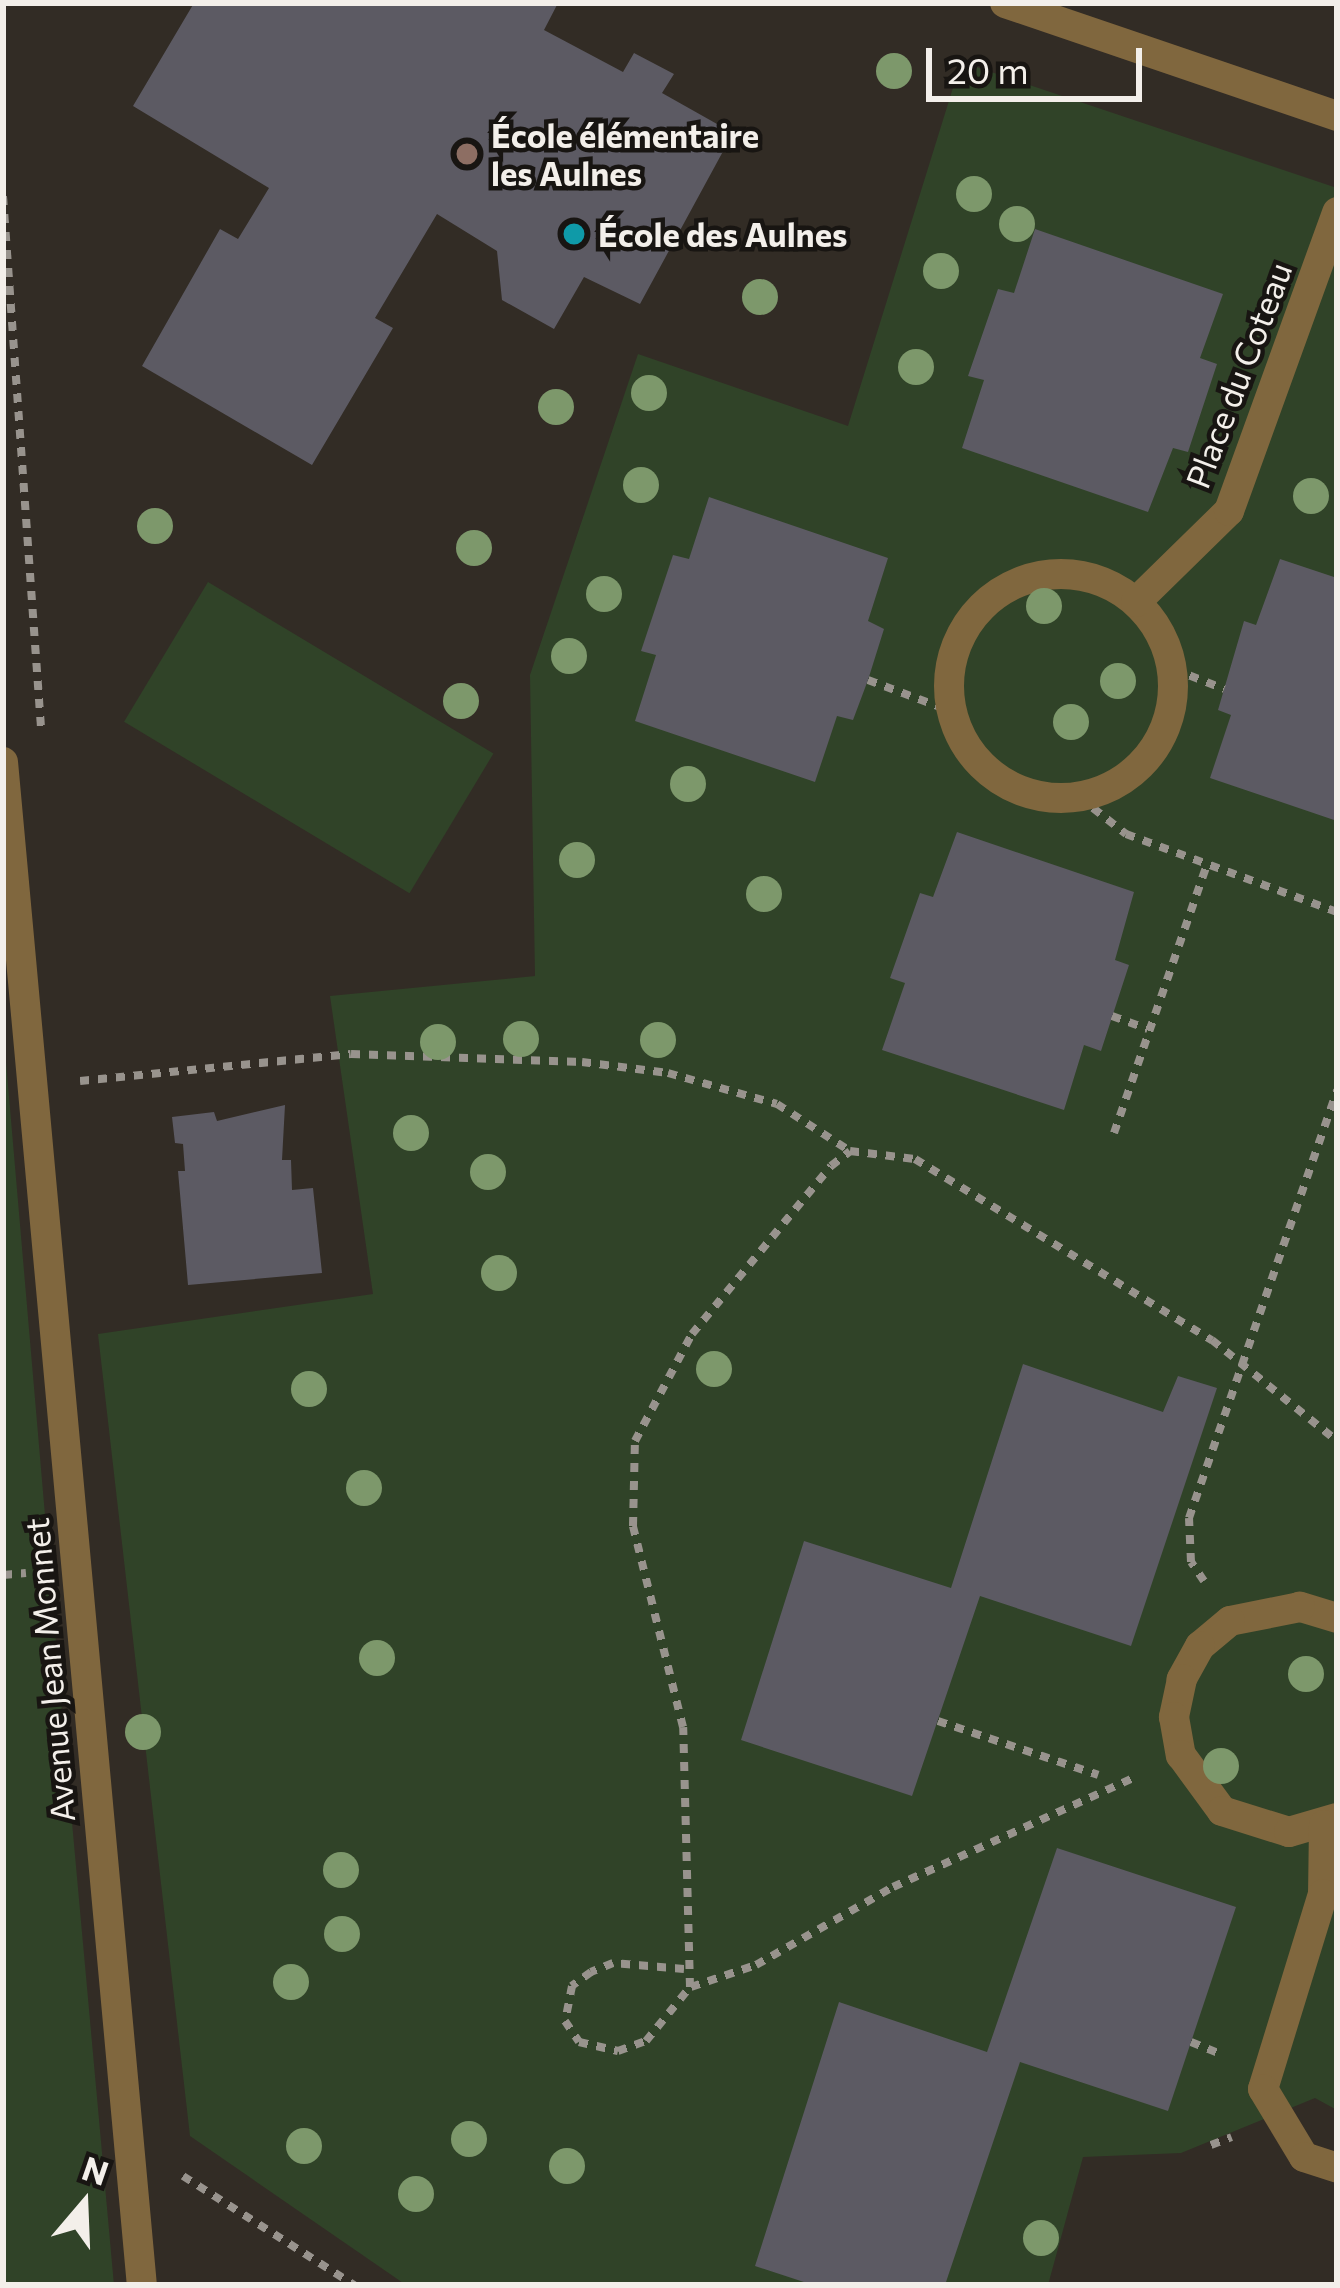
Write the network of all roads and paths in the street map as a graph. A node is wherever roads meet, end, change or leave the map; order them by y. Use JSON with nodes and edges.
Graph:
{"nodes":[{"id":1,"x":1005,"y":3,"type":"edge"},
{"id":2,"x":1337,"y":116,"type":"edge"},
{"id":3,"x":1337,"y":212,"type":"edge"},
{"id":4,"x":1136,"y":602,"type":"junction"},
{"id":5,"x":1173,"y":669,"type":"junction"},
{"id":6,"x":868,"y":680,"type":"dead end"},
{"id":7,"x":1224,"y":689,"type":"dead end"},
{"id":8,"x":951,"y":711,"type":"junction"},
{"id":9,"x":3,"y":762,"type":"edge"},
{"id":10,"x":1079,"y":797,"type":"junction"},
{"id":11,"x":1207,"y":865,"type":"junction"},
{"id":12,"x":1337,"y":912,"type":"edge"},
{"id":13,"x":1112,"y":1016,"type":"dead end"},
{"id":14,"x":1148,"y":1029,"type":"junction"},
{"id":15,"x":31,"y":1090,"type":"junction"},
{"id":16,"x":1337,"y":1090,"type":"edge"},
{"id":17,"x":1334,"y":1111,"type":"edge"},
{"id":18,"x":1114,"y":1132,"type":"dead end"},
{"id":19,"x":850,"y":1151,"type":"junction"},
{"id":20,"x":1242,"y":1362,"type":"junction"},
{"id":21,"x":1337,"y":1441,"type":"edge"},
{"id":22,"x":1337,"y":1618,"type":"edge"},
{"id":23,"x":1230,"y":1621,"type":"junction"},
{"id":24,"x":938,"y":1721,"type":"dead end"},
{"id":25,"x":1180,"y":1755,"type":"junction"},
{"id":26,"x":1098,"y":1775,"type":"dead end"},
{"id":27,"x":1331,"y":1821,"type":"edge"},
{"id":28,"x":684,"y":1969,"type":"junction"},
{"id":29,"x":690,"y":1988,"type":"junction"},
{"id":30,"x":127,"y":2131,"type":"junction"},
{"id":31,"x":1337,"y":2168,"type":"edge"},
{"id":32,"x":142,"y":2285,"type":"edge"},
{"id":33,"x":354,"y":2285,"type":"edge"}],
"edges":[{"from":1,"to":2,"type":"street"},
{"from":3,"to":4,"type":"street","name":"Place du Coteau"},
{"from":4,"to":5,"type":"street"},
{"from":4,"to":8,"type":"street"},
{"from":5,"to":7,"type":"path"},
{"from":5,"to":10,"type":"street"},
{"from":6,"to":8,"type":"path"},
{"from":8,"to":10,"type":"street"},
{"from":9,"to":15,"type":"street","name":"Avenue Jean Monnet"},
{"from":10,"to":11,"type":"path"},
{"from":11,"to":12,"type":"path"},
{"from":11,"to":14,"type":"path"},
{"from":13,"to":14,"type":"path"},
{"from":14,"to":18,"type":"path"},
{"from":15,"to":19,"type":"path"},
{"from":15,"to":30,"type":"street","name":"Avenue Jean Monnet"},
{"from":16,"to":17,"type":"path"},
{"from":17,"to":20,"type":"path"},
{"from":19,"to":20,"type":"path"},
{"from":19,"to":28,"type":"path"},
{"from":20,"to":21,"type":"path"},
{"from":20,"to":23,"type":"path"},
{"from":22,"to":23,"type":"street"},
{"from":23,"to":25,"type":"street"},
{"from":24,"to":26,"type":"path"},
{"from":25,"to":27,"type":"street"},
{"from":25,"to":29,"type":"path"},
{"from":27,"to":31,"type":"street"},
{"from":28,"to":29,"type":"path"},
{"from":28,"to":29,"type":"path"},
{"from":30,"to":32,"type":"street","name":"Avenue Jean Monnet"},
{"from":30,"to":33,"type":"path"}]}
